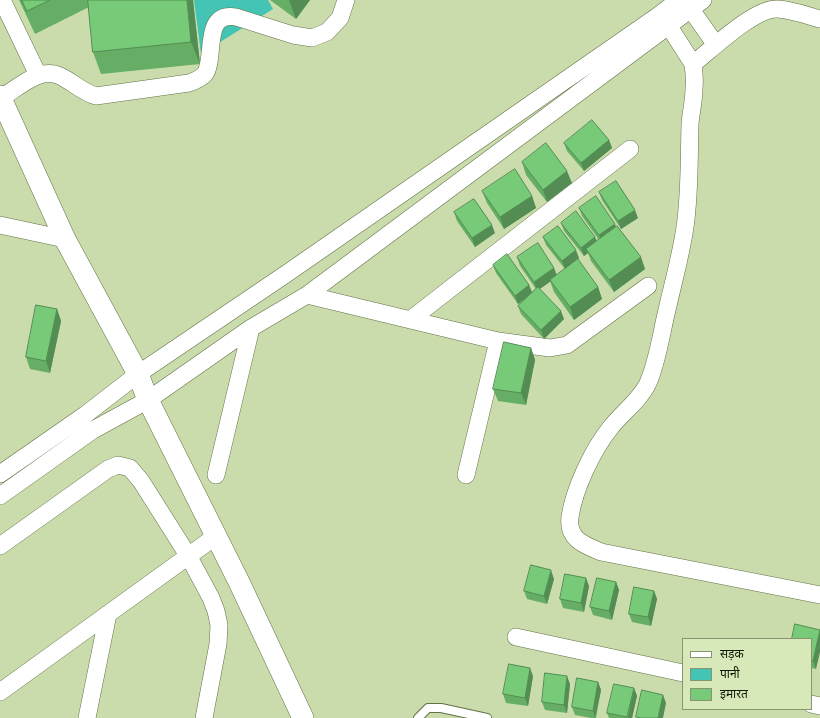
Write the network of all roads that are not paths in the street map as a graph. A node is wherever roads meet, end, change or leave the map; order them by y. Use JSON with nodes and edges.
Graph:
{"nodes":[{"id":1,"x":2,"y":0,"type":"edge"},
{"id":2,"x":346,"y":0,"type":"edge"},
{"id":3,"x":690,"y":2,"type":"edge"},
{"id":4,"x":820,"y":19,"type":"edge"},
{"id":5,"x":665,"y":20,"type":"junction"},
{"id":6,"x":716,"y":44,"type":"junction"},
{"id":7,"x":693,"y":64,"type":"junction"},
{"id":8,"x":38,"y":75,"type":"junction"},
{"id":9,"x":1,"y":97,"type":"edge"},
{"id":10,"x":630,"y":149,"type":"dead end"},
{"id":11,"x":0,"y":225,"type":"edge"},
{"id":12,"x":65,"y":239,"type":"junction"},
{"id":13,"x":648,"y":286,"type":"dead end"},
{"id":14,"x":307,"y":296,"type":"junction"},
{"id":15,"x":410,"y":320,"type":"junction"},
{"id":16,"x":251,"y":328,"type":"junction"},
{"id":17,"x":498,"y":340,"type":"junction"},
{"id":18,"x":138,"y":374,"type":"junction"},
{"id":19,"x":148,"y":400,"type":"junction"},
{"id":20,"x":0,"y":474,"type":"edge"},
{"id":21,"x":216,"y":475,"type":"dead end"},
{"id":22,"x":466,"y":475,"type":"dead end"},
{"id":23,"x":0,"y":496,"type":"edge"},
{"id":24,"x":216,"y":536,"type":"junction"},
{"id":25,"x":0,"y":546,"type":"edge"},
{"id":26,"x":189,"y":557,"type":"junction"},
{"id":27,"x":820,"y":596,"type":"edge"},
{"id":28,"x":108,"y":614,"type":"junction"},
{"id":29,"x":516,"y":637,"type":"dead end"},
{"id":30,"x":682,"y":673,"type":"edge"},
{"id":31,"x":0,"y":692,"type":"edge"},
{"id":32,"x":87,"y":718,"type":"edge"},
{"id":33,"x":204,"y":718,"type":"edge"},
{"id":34,"x":303,"y":718,"type":"edge"},
{"id":35,"x":418,"y":718,"type":"edge"},
{"id":36,"x":487,"y":718,"type":"edge"}],
"edges":[{"from":1,"to":8,"type":"street"},
{"from":2,"to":8,"type":"street"},
{"from":3,"to":5,"type":"street"},
{"from":3,"to":6,"type":"street"},
{"from":4,"to":6,"type":"street"},
{"from":5,"to":7,"type":"street"},
{"from":5,"to":14,"type":"street"},
{"from":5,"to":18,"type":"street"},
{"from":6,"to":7,"type":"street"},
{"from":7,"to":27,"type":"street"},
{"from":8,"to":9,"type":"street"},
{"from":9,"to":12,"type":"street"},
{"from":10,"to":15,"type":"street"},
{"from":11,"to":12,"type":"street"},
{"from":12,"to":18,"type":"street"},
{"from":13,"to":17,"type":"street"},
{"from":14,"to":15,"type":"street"},
{"from":14,"to":16,"type":"street"},
{"from":15,"to":17,"type":"street"},
{"from":16,"to":19,"type":"street"},
{"from":16,"to":21,"type":"street"},
{"from":17,"to":22,"type":"street"},
{"from":18,"to":19,"type":"street"},
{"from":18,"to":20,"type":"street"},
{"from":19,"to":23,"type":"street"},
{"from":19,"to":24,"type":"street"},
{"from":24,"to":26,"type":"street"},
{"from":24,"to":34,"type":"street"},
{"from":25,"to":26,"type":"street"},
{"from":26,"to":28,"type":"street"},
{"from":26,"to":33,"type":"street"},
{"from":28,"to":31,"type":"street"},
{"from":28,"to":32,"type":"street"},
{"from":29,"to":30,"type":"street"},
{"from":35,"to":36,"type":"lane"}]}
